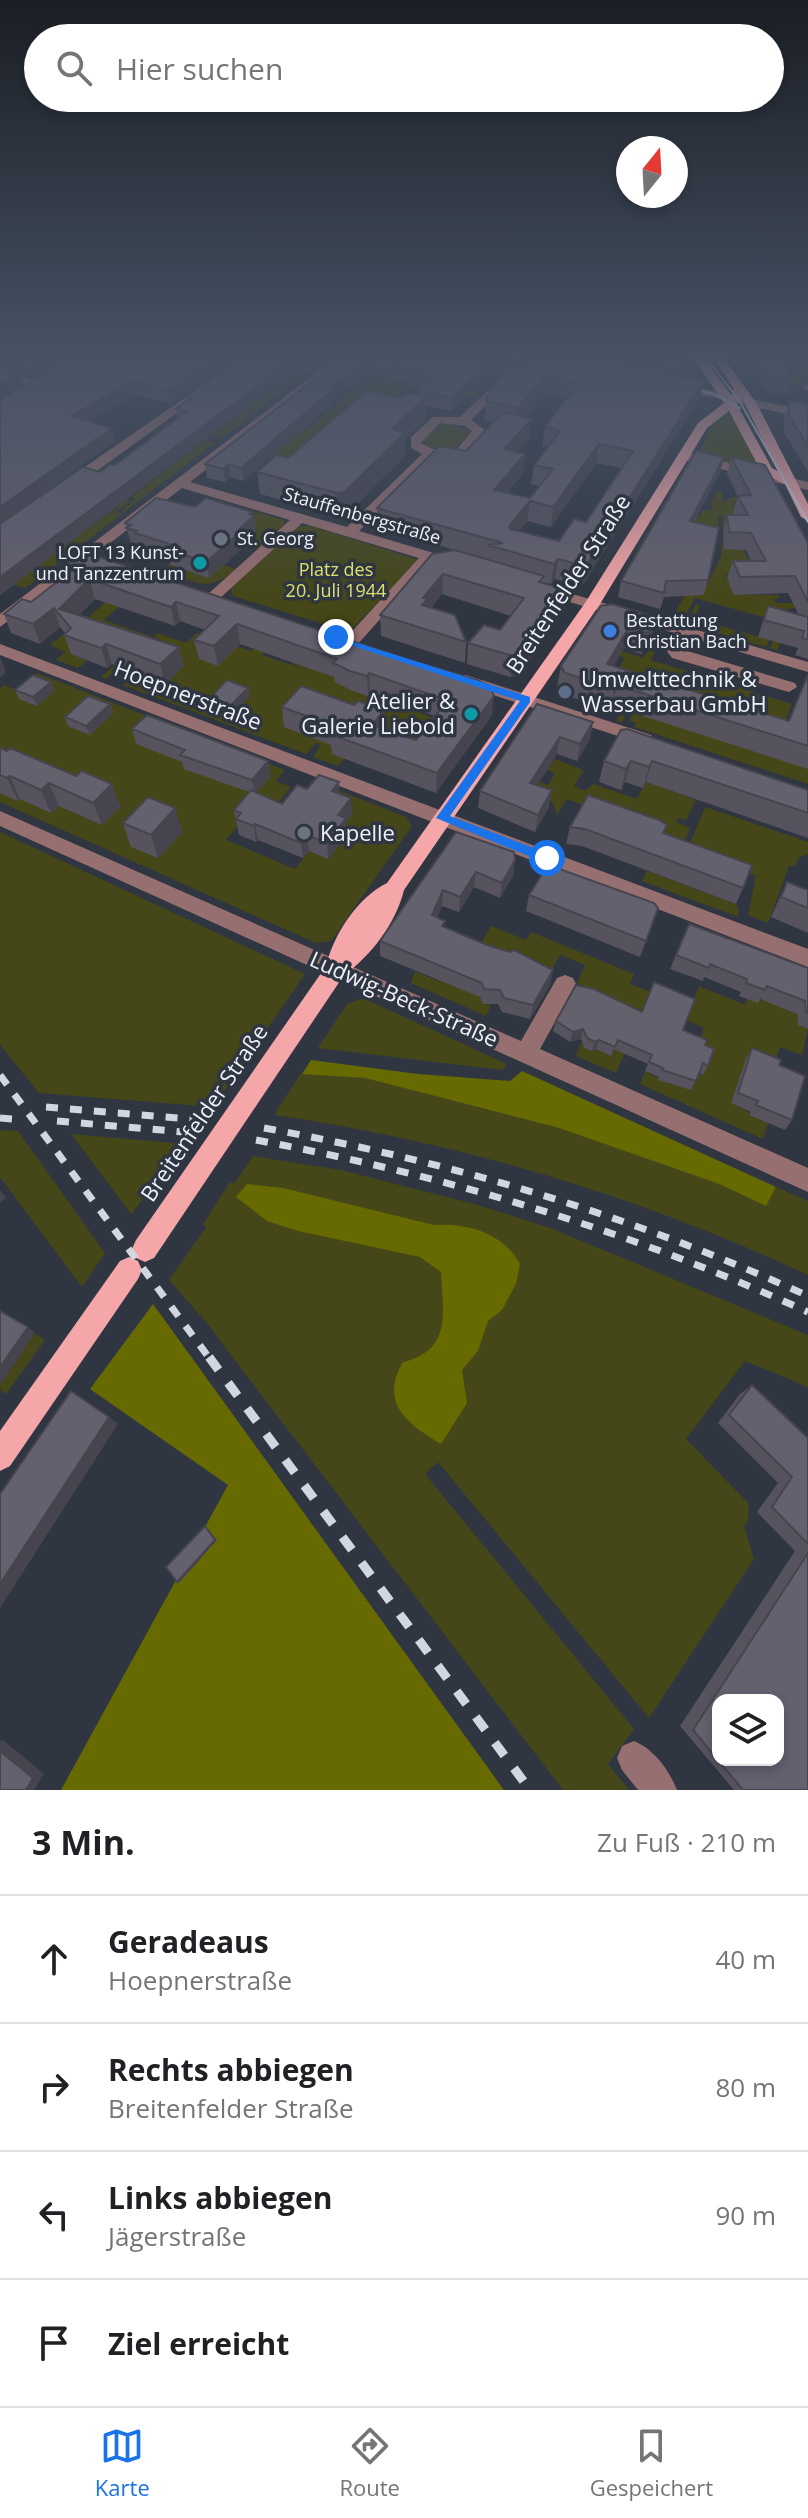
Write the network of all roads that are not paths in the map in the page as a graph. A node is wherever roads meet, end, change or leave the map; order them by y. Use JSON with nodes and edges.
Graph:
{"nodes":[{"id":1,"x":138,"y":437,"type":"edge"},
{"id":2,"x":240,"y":437,"type":"edge"},
{"id":3,"x":420,"y":437,"type":"edge"},
{"id":4,"x":474,"y":437,"type":"edge"},
{"id":5,"x":695,"y":437,"type":"edge"},
{"id":6,"x":750,"y":437,"type":"edge"},
{"id":7,"x":768,"y":437,"type":"edge"},
{"id":8,"x":430,"y":453,"type":"junction"},
{"id":9,"x":683,"y":456,"type":"junction"},
{"id":10,"x":786,"y":481,"type":"junction"},
{"id":11,"x":180,"y":483,"type":"junction"},
{"id":12,"x":808,"y":486,"type":"edge"},
{"id":13,"x":56,"y":494,"type":"edge"},
{"id":14,"x":808,"y":517,"type":"edge"},
{"id":15,"x":300,"y":518,"type":"junction"},
{"id":16,"x":349,"y":533,"type":"junction"},
{"id":17,"x":87,"y":555,"type":"junction"},
{"id":18,"x":429,"y":556,"type":"junction"},
{"id":19,"x":105,"y":561,"type":"edge"},
{"id":20,"x":466,"y":567,"type":"edge"},
{"id":21,"x":521,"y":583,"type":"edge"},
{"id":22,"x":191,"y":589,"type":"edge"},
{"id":23,"x":592,"y":604,"type":"junction"},
{"id":24,"x":0,"y":622,"type":"edge"},
{"id":25,"x":680,"y":630,"type":"junction"},
{"id":26,"x":0,"y":649,"type":"edge"},
{"id":27,"x":373,"y":649,"type":"edge"},
{"id":28,"x":808,"y":667,"type":"edge"},
{"id":29,"x":442,"y":672,"type":"edge"},
{"id":30,"x":789,"y":687,"type":"dead end"},
{"id":31,"x":526,"y":700,"type":"junction"},
{"id":32,"x":663,"y":745,"type":"edge"},
{"id":33,"x":0,"y":818,"type":"edge"},
{"id":34,"x":442,"y":818,"type":"junction"},
{"id":35,"x":808,"y":958,"type":"edge"},
{"id":36,"x":336,"y":969,"type":"junction"},
{"id":37,"x":565,"y":984,"type":"dead end"},
{"id":38,"x":526,"y":1054,"type":"junction"},
{"id":39,"x":808,"y":1180,"type":"edge"},
{"id":40,"x":0,"y":1456,"type":"edge"},
{"id":41,"x":634,"y":1758,"type":"dead end"},
{"id":42,"x":660,"y":1790,"type":"edge"}],
"edges":[{"from":1,"to":13,"type":"street"},
{"from":2,"to":11,"type":"street"},
{"from":3,"to":8,"type":"street"},
{"from":4,"to":8,"type":"street"},
{"from":5,"to":9,"type":"main road","name":"Breitenfelder Straße"},
{"from":6,"to":10,"type":"main road"},
{"from":7,"to":10,"type":"main road"},
{"from":8,"to":16,"type":"street"},
{"from":9,"to":10,"type":"street"},
{"from":9,"to":23,"type":"main road","name":"Breitenfelder Straße"},
{"from":10,"to":12,"type":"street"},
{"from":10,"to":14,"type":"main road"},
{"from":11,"to":15,"type":"street","name":"Stauffenbergstraße"},
{"from":11,"to":17,"type":"street"},
{"from":15,"to":16,"type":"street","name":"Stauffenbergstraße"},
{"from":15,"to":22,"type":"street"},
{"from":16,"to":18,"type":"street","name":"Stauffenbergstraße"},
{"from":17,"to":19,"type":"street"},
{"from":17,"to":24,"type":"street"},
{"from":18,"to":20,"type":"street","name":"Stauffenbergstraße"},
{"from":18,"to":27,"type":"street"},
{"from":21,"to":23,"type":"street"},
{"from":23,"to":25,"type":"street"},
{"from":23,"to":31,"type":"main road","name":"Breitenfelder Straße"},
{"from":25,"to":28,"type":"street"},
{"from":25,"to":30,"type":"street"},
{"from":26,"to":34,"type":"street","name":"Hoepnerstraße"},
{"from":29,"to":31,"type":"street"},
{"from":31,"to":32,"type":"street"},
{"from":31,"to":34,"type":"main road","name":"Breitenfelder Straße"},
{"from":33,"to":36,"type":"street","name":"Ludwig-Beck-Straße"},
{"from":34,"to":35,"type":"street","name":"Hoepnerstraße"},
{"from":34,"to":36,"type":"main road","name":"Breitenfelder Straße"},
{"from":36,"to":38,"type":"street","name":"Ludwig-Beck-Straße"},
{"from":36,"to":40,"type":"main road","name":"Breitenfelder Straße"},
{"from":37,"to":38,"type":"street"},
{"from":38,"to":39,"type":"street","name":"Ludwig-Beck-Straße"},
{"from":41,"to":42,"type":"street"}]}
